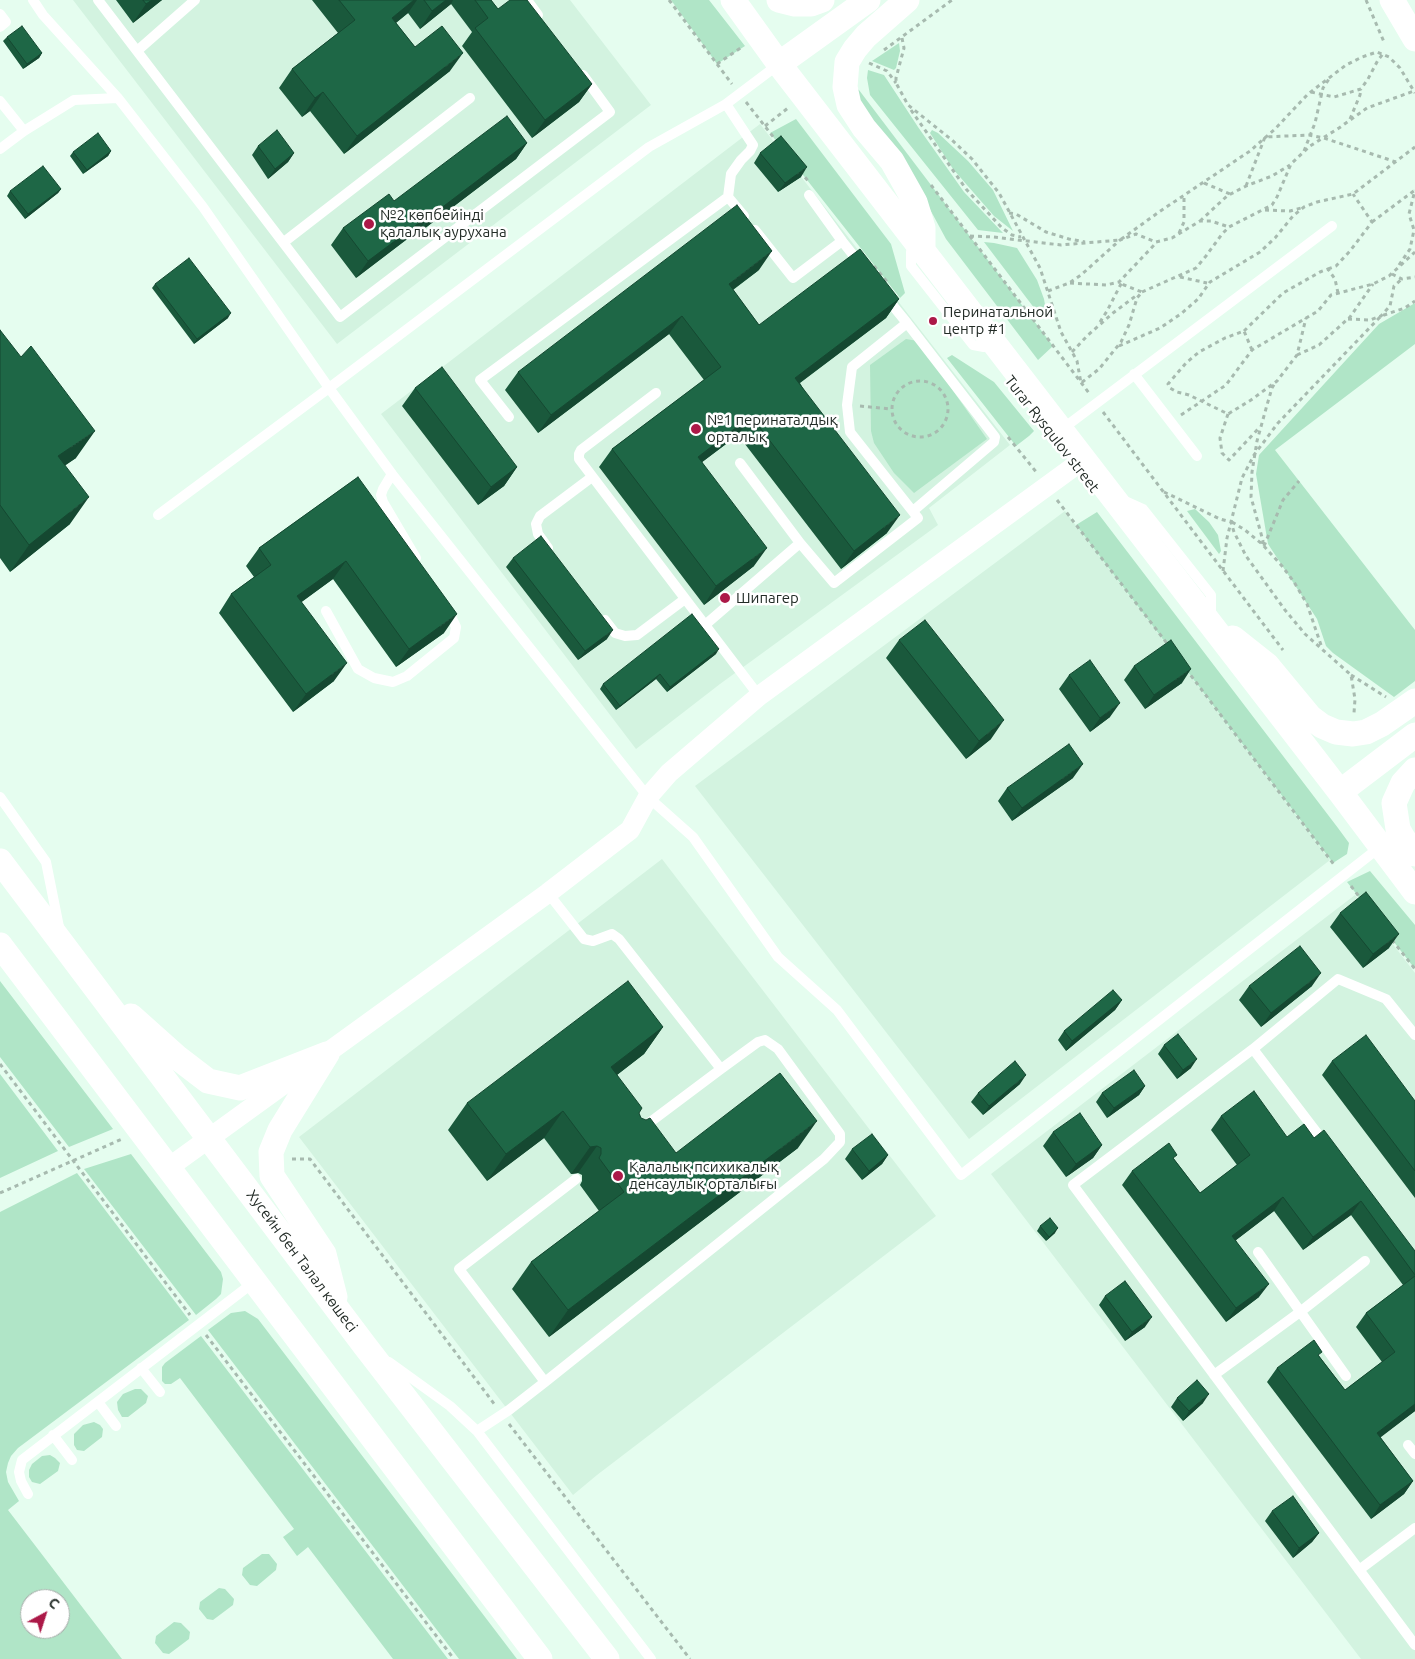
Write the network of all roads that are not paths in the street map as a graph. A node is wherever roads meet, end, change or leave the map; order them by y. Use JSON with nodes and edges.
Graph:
{"nodes":[{"id":1,"x":33,"y":0,"type":"edge"},
{"id":2,"x":98,"y":0,"type":"edge"},
{"id":3,"x":195,"y":0,"type":"edge"},
{"id":4,"x":527,"y":0,"type":"edge"},
{"id":5,"x":733,"y":0,"type":"edge"},
{"id":6,"x":779,"y":0,"type":"edge"},
{"id":7,"x":822,"y":0,"type":"edge"},
{"id":8,"x":868,"y":0,"type":"edge"},
{"id":9,"x":907,"y":0,"type":"edge"},
{"id":10,"x":1392,"y":0,"type":"edge"},
{"id":11,"x":0,"y":14,"type":"edge"},
{"id":12,"x":545,"y":24,"type":"edge"},
{"id":13,"x":0,"y":26,"type":"edge"},
{"id":14,"x":1415,"y":39,"type":"edge"},
{"id":15,"x":137,"y":50,"type":"junction"},
{"id":16,"x":575,"y":64,"type":"edge"},
{"id":17,"x":779,"y":64,"type":"junction"},
{"id":18,"x":118,"y":98,"type":"junction"},
{"id":19,"x":470,"y":98,"type":"dead end"},
{"id":20,"x":0,"y":101,"type":"edge"},
{"id":21,"x":726,"y":104,"type":"junction"},
{"id":22,"x":24,"y":131,"type":"junction"},
{"id":23,"x":0,"y":149,"type":"edge"},
{"id":24,"x":808,"y":195,"type":"dead end"},
{"id":25,"x":728,"y":196,"type":"junction"},
{"id":26,"x":1332,"y":226,"type":"dead end"},
{"id":27,"x":842,"y":241,"type":"junction"},
{"id":28,"x":284,"y":242,"type":"junction"},
{"id":29,"x":917,"y":252,"type":"junction"},
{"id":30,"x":866,"y":271,"type":"edge"},
{"id":31,"x":877,"y":286,"type":"edge"},
{"id":32,"x":907,"y":323,"type":"junction"},
{"id":33,"x":1134,"y":374,"type":"junction"},
{"id":34,"x":329,"y":388,"type":"junction"},
{"id":35,"x":656,"y":393,"type":"dead end"},
{"id":36,"x":509,"y":417,"type":"dead end"},
{"id":37,"x":1061,"y":430,"type":"junction"},
{"id":38,"x":1197,"y":456,"type":"dead end"},
{"id":39,"x":740,"y":463,"type":"dead end"},
{"id":40,"x":1076,"y":466,"type":"junction"},
{"id":41,"x":392,"y":474,"type":"junction"},
{"id":42,"x":592,"y":477,"type":"junction"},
{"id":43,"x":913,"y":511,"type":"junction"},
{"id":44,"x":158,"y":515,"type":"dead end"},
{"id":45,"x":800,"y":543,"type":"junction"},
{"id":46,"x":556,"y":557,"type":"edge"},
{"id":47,"x":419,"y":563,"type":"edge"},
{"id":48,"x":440,"y":597,"type":"edge"},
{"id":49,"x":685,"y":599,"type":"junction"},
{"id":50,"x":597,"y":610,"type":"edge"},
{"id":51,"x":326,"y":611,"type":"dead end"},
{"id":52,"x":705,"y":625,"type":"junction"},
{"id":53,"x":1211,"y":625,"type":"junction"},
{"id":54,"x":759,"y":696,"type":"junction"},
{"id":55,"x":1415,"y":701,"type":"edge"},
{"id":56,"x":1415,"y":735,"type":"edge"},
{"id":57,"x":1415,"y":770,"type":"edge"},
{"id":58,"x":1340,"y":792,"type":"junction"},
{"id":59,"x":0,"y":797,"type":"edge"},
{"id":60,"x":648,"y":797,"type":"junction"},
{"id":61,"x":1381,"y":846,"type":"junction"},
{"id":62,"x":1415,"y":854,"type":"edge"},
{"id":63,"x":0,"y":861,"type":"edge"},
{"id":64,"x":1415,"y":892,"type":"edge"},
{"id":65,"x":548,"y":894,"type":"junction"},
{"id":66,"x":61,"y":941,"type":"junction"},
{"id":67,"x":0,"y":945,"type":"edge"},
{"id":68,"x":95,"y":985,"type":"junction"},
{"id":69,"x":1415,"y":1035,"type":"edge"},
{"id":70,"x":1253,"y":1049,"type":"junction"},
{"id":71,"x":327,"y":1054,"type":"junction"},
{"id":72,"x":721,"y":1069,"type":"junction"},
{"id":73,"x":635,"y":1134,"type":"edge"},
{"id":74,"x":209,"y":1138,"type":"junction"},
{"id":75,"x":1331,"y":1152,"type":"edge"},
{"id":76,"x":168,"y":1168,"type":"junction"},
{"id":77,"x":576,"y":1179,"type":"dead end"},
{"id":78,"x":1258,"y":1252,"type":"dead end"},
{"id":79,"x":1365,"y":1261,"type":"dead end"},
{"id":80,"x":255,"y":1282,"type":"junction"},
{"id":81,"x":338,"y":1309,"type":"junction"},
{"id":82,"x":1300,"y":1312,"type":"junction"},
{"id":83,"x":366,"y":1346,"type":"junction"},
{"id":84,"x":141,"y":1368,"type":"junction"},
{"id":85,"x":1214,"y":1375,"type":"junction"},
{"id":86,"x":1346,"y":1376,"type":"dead end"},
{"id":87,"x":546,"y":1382,"type":"junction"},
{"id":88,"x":160,"y":1392,"type":"dead end"},
{"id":89,"x":98,"y":1402,"type":"junction"},
{"id":90,"x":116,"y":1426,"type":"dead end"},
{"id":91,"x":478,"y":1431,"type":"junction"},
{"id":92,"x":53,"y":1435,"type":"junction"},
{"id":93,"x":1408,"y":1445,"type":"dead end"},
{"id":94,"x":1415,"y":1454,"type":"edge"},
{"id":95,"x":72,"y":1460,"type":"dead end"},
{"id":96,"x":28,"y":1494,"type":"dead end"},
{"id":97,"x":1415,"y":1528,"type":"edge"},
{"id":98,"x":1359,"y":1570,"type":"junction"},
{"id":99,"x":1415,"y":1645,"type":"edge"},
{"id":100,"x":540,"y":1659,"type":"edge"},
{"id":101,"x":607,"y":1659,"type":"edge"},
{"id":102,"x":651,"y":1659,"type":"edge"}],
"edges":[{"from":1,"to":18,"type":"lane"},
{"from":2,"to":15,"type":"lane"},
{"from":3,"to":15,"type":"lane"},
{"from":4,"to":12,"type":"lane"},
{"from":5,"to":17,"type":"street","name":"Turar Rysqulov street"},
{"from":6,"to":7,"type":"street"},
{"from":8,"to":17,"type":"street"},
{"from":9,"to":29,"type":"street"},
{"from":10,"to":14,"type":"street"},
{"from":11,"to":13,"type":"lane"},
{"from":15,"to":28,"type":"lane"},
{"from":16,"to":28,"type":"lane"},
{"from":17,"to":21,"type":"lane"},
{"from":17,"to":29,"type":"street","name":"Turar Rysqulov street"},
{"from":18,"to":22,"type":"lane"},
{"from":18,"to":34,"type":"lane"},
{"from":19,"to":28,"type":"lane"},
{"from":20,"to":22,"type":"lane"},
{"from":21,"to":25,"type":"lane"},
{"from":21,"to":34,"type":"lane"},
{"from":22,"to":23,"type":"lane"},
{"from":24,"to":27,"type":"lane"},
{"from":25,"to":27,"type":"lane"},
{"from":25,"to":36,"type":"lane"},
{"from":26,"to":33,"type":"lane"},
{"from":27,"to":30,"type":"lane"},
{"from":29,"to":37,"type":"street","name":"Turar Rysqulov street"},
{"from":29,"to":40,"type":"street","name":"Turar Rysqulov street"},
{"from":31,"to":32,"type":"lane"},
{"from":32,"to":43,"type":"lane"},
{"from":32,"to":43,"type":"lane"},
{"from":33,"to":37,"type":"lane"},
{"from":33,"to":38,"type":"lane"},
{"from":34,"to":41,"type":"lane"},
{"from":34,"to":44,"type":"lane"},
{"from":35,"to":42,"type":"lane"},
{"from":37,"to":53,"type":"street","name":"Turar Rysqulov street"},
{"from":39,"to":45,"type":"lane"},
{"from":40,"to":54,"type":"street"},
{"from":40,"to":58,"type":"street","name":"Turar Rysqulov street"},
{"from":41,"to":47,"type":"lane"},
{"from":41,"to":60,"type":"lane"},
{"from":42,"to":46,"type":"lane"},
{"from":42,"to":49,"type":"lane"},
{"from":43,"to":45,"type":"lane"},
{"from":45,"to":52,"type":"lane"},
{"from":48,"to":51,"type":"lane"},
{"from":49,"to":50,"type":"lane"},
{"from":49,"to":52,"type":"lane"},
{"from":52,"to":54,"type":"lane"},
{"from":53,"to":55,"type":"street"},
{"from":53,"to":58,"type":"street","name":"Turar Rysqulov street"},
{"from":54,"to":60,"type":"street"},
{"from":56,"to":58,"type":"street"},
{"from":57,"to":62,"type":"street"},
{"from":58,"to":61,"type":"street","name":"Turar Rysqulov street"},
{"from":59,"to":66,"type":"lane"},
{"from":60,"to":61,"type":"lane"},
{"from":60,"to":65,"type":"street"},
{"from":61,"to":64,"type":"street","name":"Turar Rysqulov street"},
{"from":63,"to":66,"type":"street","name":"Хусейн бен Талал көшесі"},
{"from":65,"to":71,"type":"street"},
{"from":65,"to":72,"type":"lane"},
{"from":66,"to":68,"type":"street","name":"Хусейн бен Талал көшесі"},
{"from":67,"to":76,"type":"street"},
{"from":68,"to":71,"type":"street"},
{"from":68,"to":74,"type":"street","name":"Хусейн бен Талал көшесі"},
{"from":69,"to":70,"type":"lane"},
{"from":70,"to":75,"type":"lane"},
{"from":70,"to":85,"type":"lane"},
{"from":71,"to":74,"type":"street"},
{"from":71,"to":81,"type":"street"},
{"from":72,"to":73,"type":"lane"},
{"from":72,"to":87,"type":"lane"},
{"from":74,"to":76,"type":"street"},
{"from":74,"to":81,"type":"street","name":"Хусейн бен Талал көшесі"},
{"from":76,"to":80,"type":"street"},
{"from":77,"to":87,"type":"lane"},
{"from":78,"to":82,"type":"lane"},
{"from":79,"to":82,"type":"lane"},
{"from":80,"to":84,"type":"lane"},
{"from":80,"to":100,"type":"street"},
{"from":81,"to":83,"type":"street","name":"Хусейн бен Талал көшесі"},
{"from":82,"to":85,"type":"lane"},
{"from":82,"to":86,"type":"lane"},
{"from":83,"to":91,"type":"lane"},
{"from":83,"to":101,"type":"street","name":"Хусейн бен Талал көшесі"},
{"from":84,"to":88,"type":"lane"},
{"from":84,"to":89,"type":"lane"},
{"from":85,"to":98,"type":"lane"},
{"from":87,"to":91,"type":"lane"},
{"from":89,"to":90,"type":"lane"},
{"from":89,"to":92,"type":"lane"},
{"from":91,"to":102,"type":"lane"},
{"from":92,"to":95,"type":"lane"},
{"from":92,"to":96,"type":"lane"},
{"from":93,"to":94,"type":"lane"},
{"from":97,"to":98,"type":"lane"},
{"from":98,"to":99,"type":"lane"}]}
